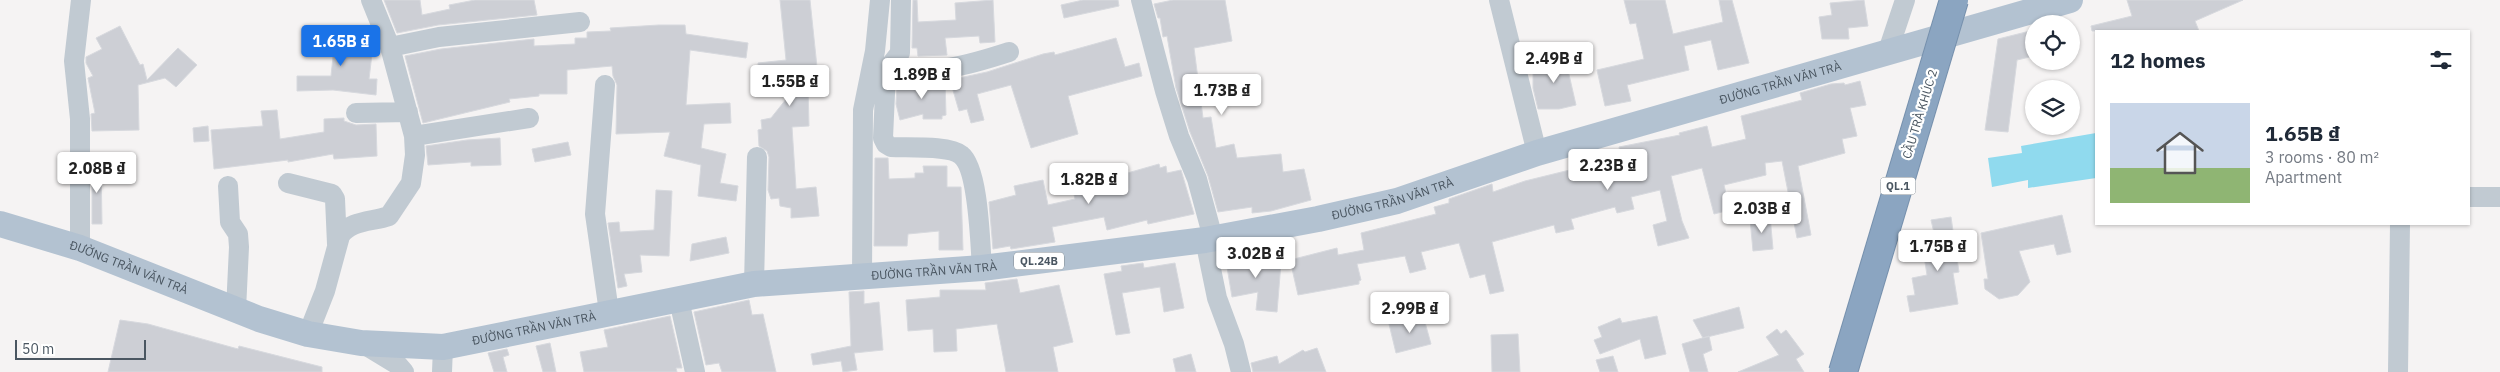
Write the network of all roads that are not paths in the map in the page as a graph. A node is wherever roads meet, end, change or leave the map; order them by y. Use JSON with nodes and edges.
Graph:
{"nodes":[{"id":1,"x":81,"y":0,"type":"edge"},
{"id":2,"x":371,"y":0,"type":"edge"},
{"id":3,"x":880,"y":0,"type":"edge"},
{"id":4,"x":901,"y":0,"type":"edge"},
{"id":5,"x":1141,"y":0,"type":"edge"},
{"id":6,"x":1499,"y":0,"type":"edge"},
{"id":7,"x":1906,"y":0,"type":"edge"},
{"id":8,"x":1954,"y":0,"type":"edge"},
{"id":9,"x":2070,"y":0,"type":"edge"},
{"id":10,"x":580,"y":22,"type":"dead end"},
{"id":11,"x":390,"y":47,"type":"junction"},
{"id":12,"x":1888,"y":51,"type":"junction"},
{"id":13,"x":1009,"y":52,"type":"dead end"},
{"id":14,"x":891,"y":66,"type":"junction"},
{"id":15,"x":605,"y":85,"type":"dead end"},
{"id":16,"x":408,"y":112,"type":"junction"},
{"id":17,"x":356,"y":113,"type":"dead end"},
{"id":18,"x":529,"y":118,"type":"dead end"},
{"id":19,"x":414,"y":136,"type":"junction"},
{"id":20,"x":1537,"y":153,"type":"junction"},
{"id":21,"x":757,"y":157,"type":"dead end"},
{"id":22,"x":288,"y":184,"type":"dead end"},
{"id":23,"x":228,"y":186,"type":"dead end"},
{"id":24,"x":2470,"y":197,"type":"edge"},
{"id":25,"x":2500,"y":197,"type":"edge"},
{"id":26,"x":0,"y":224,"type":"edge"},
{"id":27,"x":2400,"y":225,"type":"edge"},
{"id":28,"x":1209,"y":239,"type":"junction"},
{"id":29,"x":337,"y":246,"type":"junction"},
{"id":30,"x":80,"y":248,"type":"junction"},
{"id":31,"x":982,"y":268,"type":"junction"},
{"id":32,"x":862,"y":278,"type":"junction"},
{"id":33,"x":754,"y":284,"type":"junction"},
{"id":34,"x":679,"y":300,"type":"junction"},
{"id":35,"x":236,"y":310,"type":"junction"},
{"id":36,"x":609,"y":312,"type":"junction"},
{"id":37,"x":308,"y":334,"type":"junction"},
{"id":38,"x":361,"y":343,"type":"junction"},
{"id":39,"x":443,"y":346,"type":"junction"},
{"id":40,"x":404,"y":372,"type":"edge"},
{"id":41,"x":442,"y":372,"type":"edge"},
{"id":42,"x":695,"y":372,"type":"edge"},
{"id":43,"x":1241,"y":372,"type":"edge"},
{"id":44,"x":1843,"y":372,"type":"edge"},
{"id":45,"x":2398,"y":372,"type":"edge"}],
"edges":[{"from":1,"to":30,"type":"street"},
{"from":2,"to":11,"type":"street"},
{"from":3,"to":32,"type":"street"},
{"from":4,"to":14,"type":"street"},
{"from":5,"to":28,"type":"street"},
{"from":6,"to":20,"type":"street"},
{"from":7,"to":12,"type":"street"},
{"from":8,"to":44,"type":"highway","name":"CẦU TRÀ KHÚC 2","number":"QL.1","bridge":true},
{"from":9,"to":12,"type":"main road","name":"ĐƯỜNG TRẦN VĂN TRÀ","number":"QL.24B"},
{"from":10,"to":11,"type":"street"},
{"from":11,"to":16,"type":"street"},
{"from":12,"to":20,"type":"main road","name":"ĐƯỜNG TRẦN VĂN TRÀ","number":"QL.24B"},
{"from":13,"to":14,"type":"street"},
{"from":14,"to":31,"type":"street"},
{"from":15,"to":36,"type":"street"},
{"from":16,"to":17,"type":"street"},
{"from":16,"to":19,"type":"street"},
{"from":18,"to":19,"type":"street"},
{"from":19,"to":29,"type":"street"},
{"from":20,"to":28,"type":"main road","name":"ĐƯỜNG TRẦN VĂN TRÀ","number":"QL.24B"},
{"from":21,"to":33,"type":"street"},
{"from":22,"to":29,"type":"street"},
{"from":23,"to":35,"type":"street"},
{"from":24,"to":25,"type":"street"},
{"from":26,"to":30,"type":"main road","name":"ĐƯỜNG TRẦN VĂN TRÀ","number":"QL.24B"},
{"from":27,"to":45,"type":"street"},
{"from":28,"to":31,"type":"main road","name":"ĐƯỜNG TRẦN VĂN TRÀ","number":"QL.24B"},
{"from":28,"to":43,"type":"street"},
{"from":29,"to":37,"type":"street"},
{"from":30,"to":35,"type":"main road","name":"ĐƯỜNG TRẦN VĂN TRÀ","number":"QL.24B"},
{"from":31,"to":32,"type":"main road","name":"ĐƯỜNG TRẦN VĂN TRÀ","number":"QL.24B"},
{"from":32,"to":33,"type":"main road","name":"ĐƯỜNG TRẦN VĂN TRÀ","number":"QL.24B"},
{"from":33,"to":34,"type":"main road","name":"ĐƯỜNG TRẦN VĂN TRÀ","number":"QL.24B"},
{"from":34,"to":36,"type":"main road","name":"ĐƯỜNG TRẦN VĂN TRÀ","number":"QL.24B"},
{"from":34,"to":42,"type":"street"},
{"from":35,"to":37,"type":"main road","name":"ĐƯỜNG TRẦN VĂN TRÀ","number":"QL.24B"},
{"from":36,"to":39,"type":"main road","name":"ĐƯỜNG TRẦN VĂN TRÀ","number":"QL.24B"},
{"from":37,"to":38,"type":"main road","name":"ĐƯỜNG TRẦN VĂN TRÀ","number":"QL.24B"},
{"from":38,"to":39,"type":"main road","name":"ĐƯỜNG TRẦN VĂN TRÀ","number":"QL.24B"},
{"from":38,"to":40,"type":"street"},
{"from":39,"to":41,"type":"street"}]}
